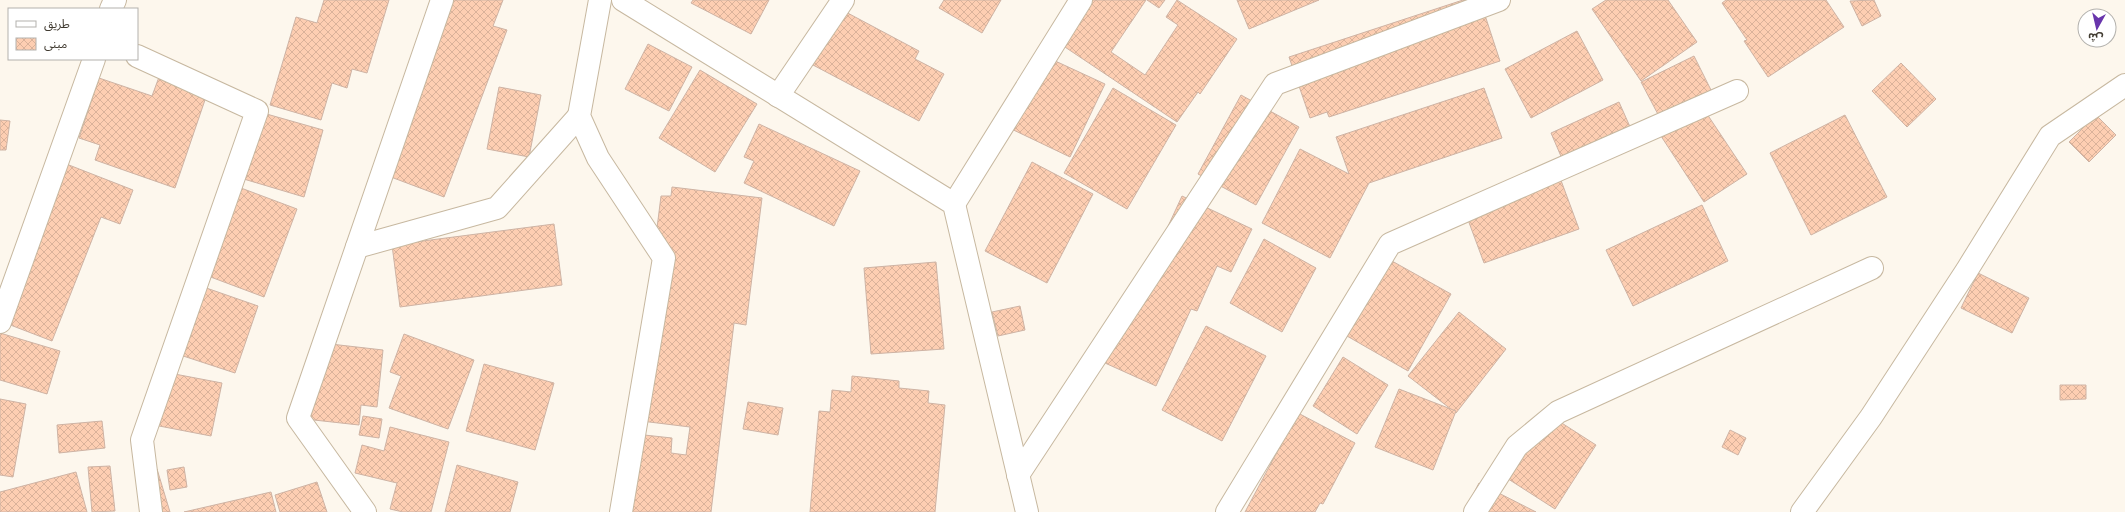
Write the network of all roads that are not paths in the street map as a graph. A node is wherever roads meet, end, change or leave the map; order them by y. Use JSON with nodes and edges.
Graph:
{"nodes":[{"id":1,"x":442,"y":0,"type":"edge"},
{"id":2,"x":600,"y":0,"type":"edge"},
{"id":3,"x":622,"y":0,"type":"edge"},
{"id":4,"x":843,"y":0,"type":"edge"},
{"id":5,"x":1082,"y":0,"type":"edge"},
{"id":6,"x":1499,"y":0,"type":"edge"},
{"id":7,"x":138,"y":56,"type":"edge"},
{"id":8,"x":94,"y":60,"type":"edge"},
{"id":9,"x":2125,"y":85,"type":"edge"},
{"id":10,"x":1737,"y":91,"type":"dead end"},
{"id":11,"x":778,"y":96,"type":"junction"},
{"id":12,"x":579,"y":116,"type":"junction"},
{"id":13,"x":954,"y":204,"type":"junction"},
{"id":14,"x":357,"y":247,"type":"junction"},
{"id":15,"x":1872,"y":268,"type":"dead end"},
{"id":16,"x":0,"y":322,"type":"edge"},
{"id":17,"x":1018,"y":475,"type":"junction"},
{"id":18,"x":1025,"y":509,"type":"edge"},
{"id":19,"x":151,"y":512,"type":"edge"},
{"id":20,"x":366,"y":512,"type":"edge"},
{"id":21,"x":620,"y":512,"type":"edge"},
{"id":22,"x":1227,"y":512,"type":"edge"},
{"id":23,"x":1475,"y":512,"type":"edge"},
{"id":24,"x":1802,"y":512,"type":"edge"}],
"edges":[{"from":1,"to":14,"type":"street"},
{"from":2,"to":12,"type":"street"},
{"from":3,"to":11,"type":"street"},
{"from":4,"to":11,"type":"street"},
{"from":5,"to":13,"type":"street"},
{"from":6,"to":17,"type":"street"},
{"from":7,"to":19,"type":"street"},
{"from":8,"to":16,"type":"street"},
{"from":9,"to":24,"type":"street"},
{"from":10,"to":22,"type":"street"},
{"from":11,"to":13,"type":"street"},
{"from":12,"to":14,"type":"street"},
{"from":12,"to":21,"type":"street"},
{"from":13,"to":17,"type":"street"},
{"from":14,"to":20,"type":"street"},
{"from":15,"to":23,"type":"street"},
{"from":17,"to":18,"type":"street"}]}
